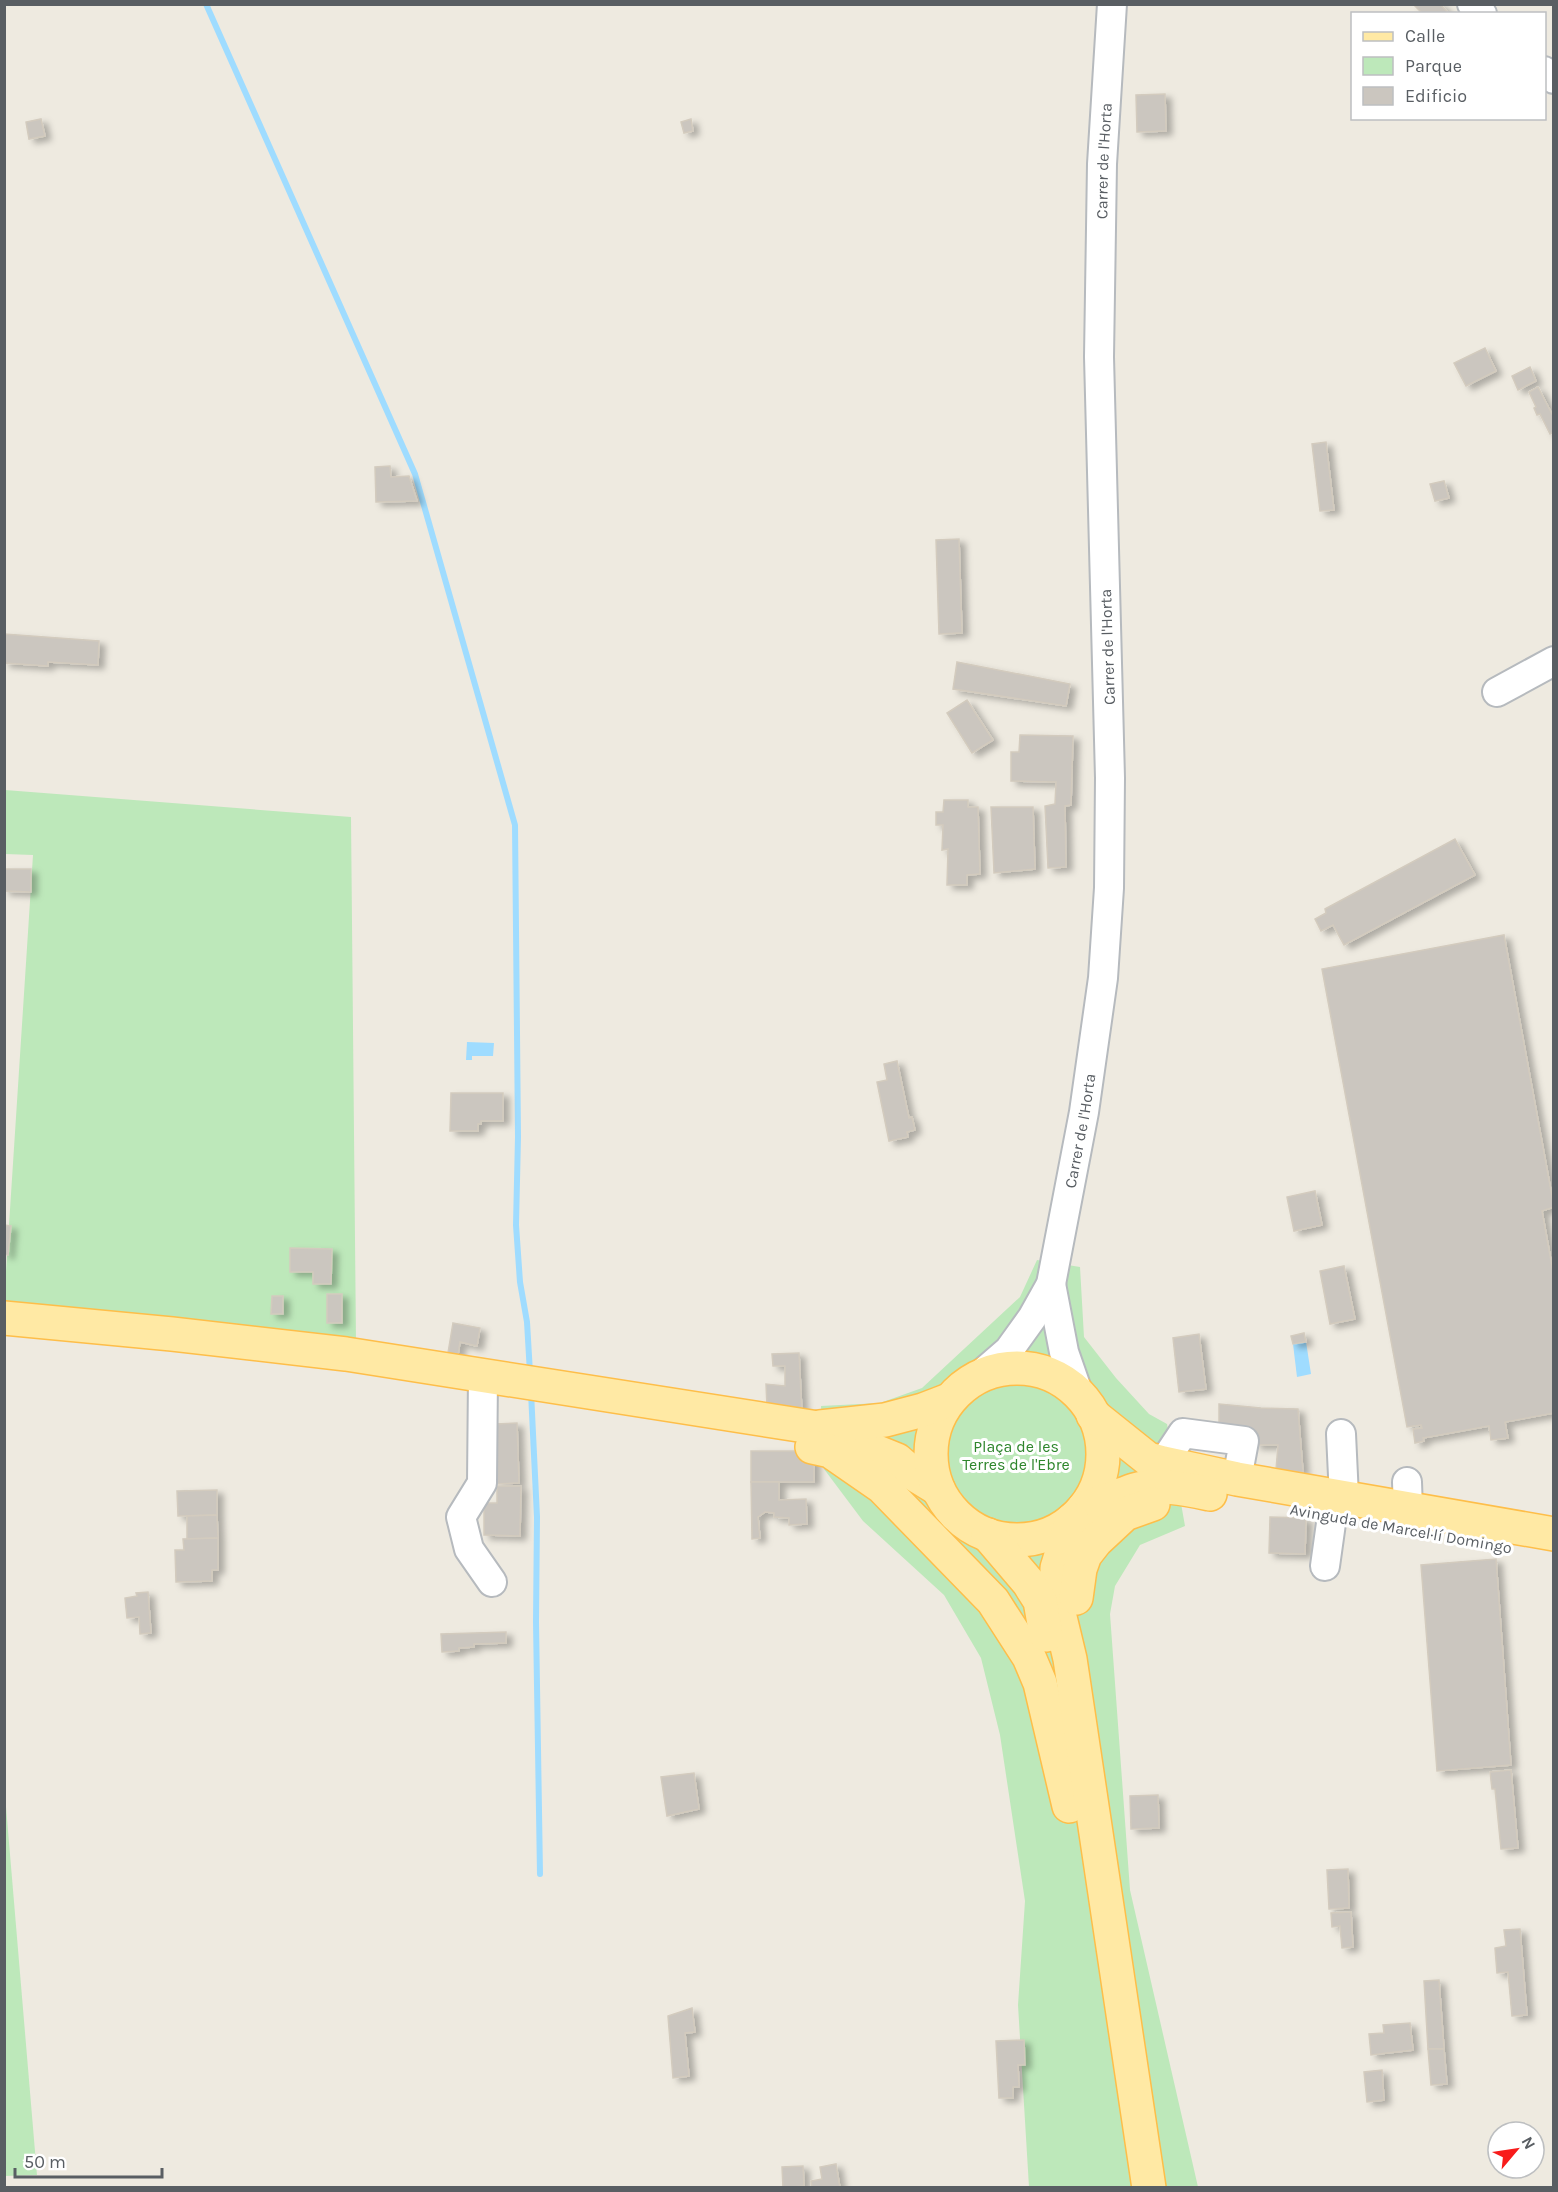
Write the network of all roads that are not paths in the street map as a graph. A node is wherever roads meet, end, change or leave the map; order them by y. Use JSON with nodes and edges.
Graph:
{"nodes":[{"id":1,"x":1112,"y":4,"type":"edge"},
{"id":2,"x":1554,"y":661,"type":"edge"},
{"id":3,"x":1497,"y":692,"type":"dead end"},
{"id":4,"x":1051,"y":1284,"type":"junction"},
{"id":5,"x":4,"y":1318,"type":"edge"},
{"id":6,"x":470,"y":1367,"type":"junction"},
{"id":7,"x":979,"y":1376,"type":"junction"},
{"id":8,"x":949,"y":1400,"type":"junction"},
{"id":9,"x":661,"y":1403,"type":"junction"},
{"id":10,"x":1086,"y":1405,"type":"junction"},
{"id":11,"x":818,"y":1428,"type":"junction"},
{"id":12,"x":1341,"y":1434,"type":"dead end"},
{"id":13,"x":938,"y":1489,"type":"junction"},
{"id":14,"x":1242,"y":1490,"type":"junction"},
{"id":15,"x":1338,"y":1507,"type":"junction"},
{"id":16,"x":1078,"y":1514,"type":"junction"},
{"id":17,"x":1554,"y":1534,"type":"edge"},
{"id":18,"x":988,"y":1535,"type":"junction"},
{"id":19,"x":1554,"y":1555,"type":"edge"},
{"id":20,"x":1325,"y":1566,"type":"dead end"},
{"id":21,"x":492,"y":1582,"type":"dead end"},
{"id":22,"x":1070,"y":1659,"type":"junction"},
{"id":23,"x":1069,"y":1806,"type":"junction"},
{"id":24,"x":1126,"y":2187,"type":"edge"},
{"id":25,"x":1149,"y":2187,"type":"edge"}],
"edges":[{"from":1,"to":4,"type":"street","name":"Carrer de l'Horta"},
{"from":2,"to":3,"type":"street"},
{"from":4,"to":7,"type":"street"},
{"from":4,"to":10,"type":"street"},
{"from":5,"to":6,"type":"main road"},
{"from":6,"to":9,"type":"main road"},
{"from":6,"to":21,"type":"street"},
{"from":7,"to":8,"type":"main road"},
{"from":7,"to":10,"type":"main road"},
{"from":8,"to":11,"type":"main road"},
{"from":8,"to":13,"type":"main road"},
{"from":9,"to":11,"type":"main road"},
{"from":9,"to":23,"type":"main road"},
{"from":10,"to":14,"type":"main road"},
{"from":10,"to":16,"type":"main road"},
{"from":11,"to":13,"type":"main road"},
{"from":12,"to":15,"type":"street"},
{"from":13,"to":18,"type":"main road"},
{"from":14,"to":15,"type":"main road","name":"Avinguda de Marcel·lí Domingo"},
{"from":14,"to":16,"type":"main road"},
{"from":14,"to":22,"type":"main road"},
{"from":15,"to":17,"type":"main road"},
{"from":15,"to":19,"type":"main road","name":"Avinguda de Marcel·lí Domingo"},
{"from":15,"to":20,"type":"street"},
{"from":16,"to":18,"type":"main road"},
{"from":16,"to":22,"type":"main road"},
{"from":18,"to":23,"type":"main road"},
{"from":22,"to":25,"type":"main road"},
{"from":23,"to":24,"type":"main road"}]}
